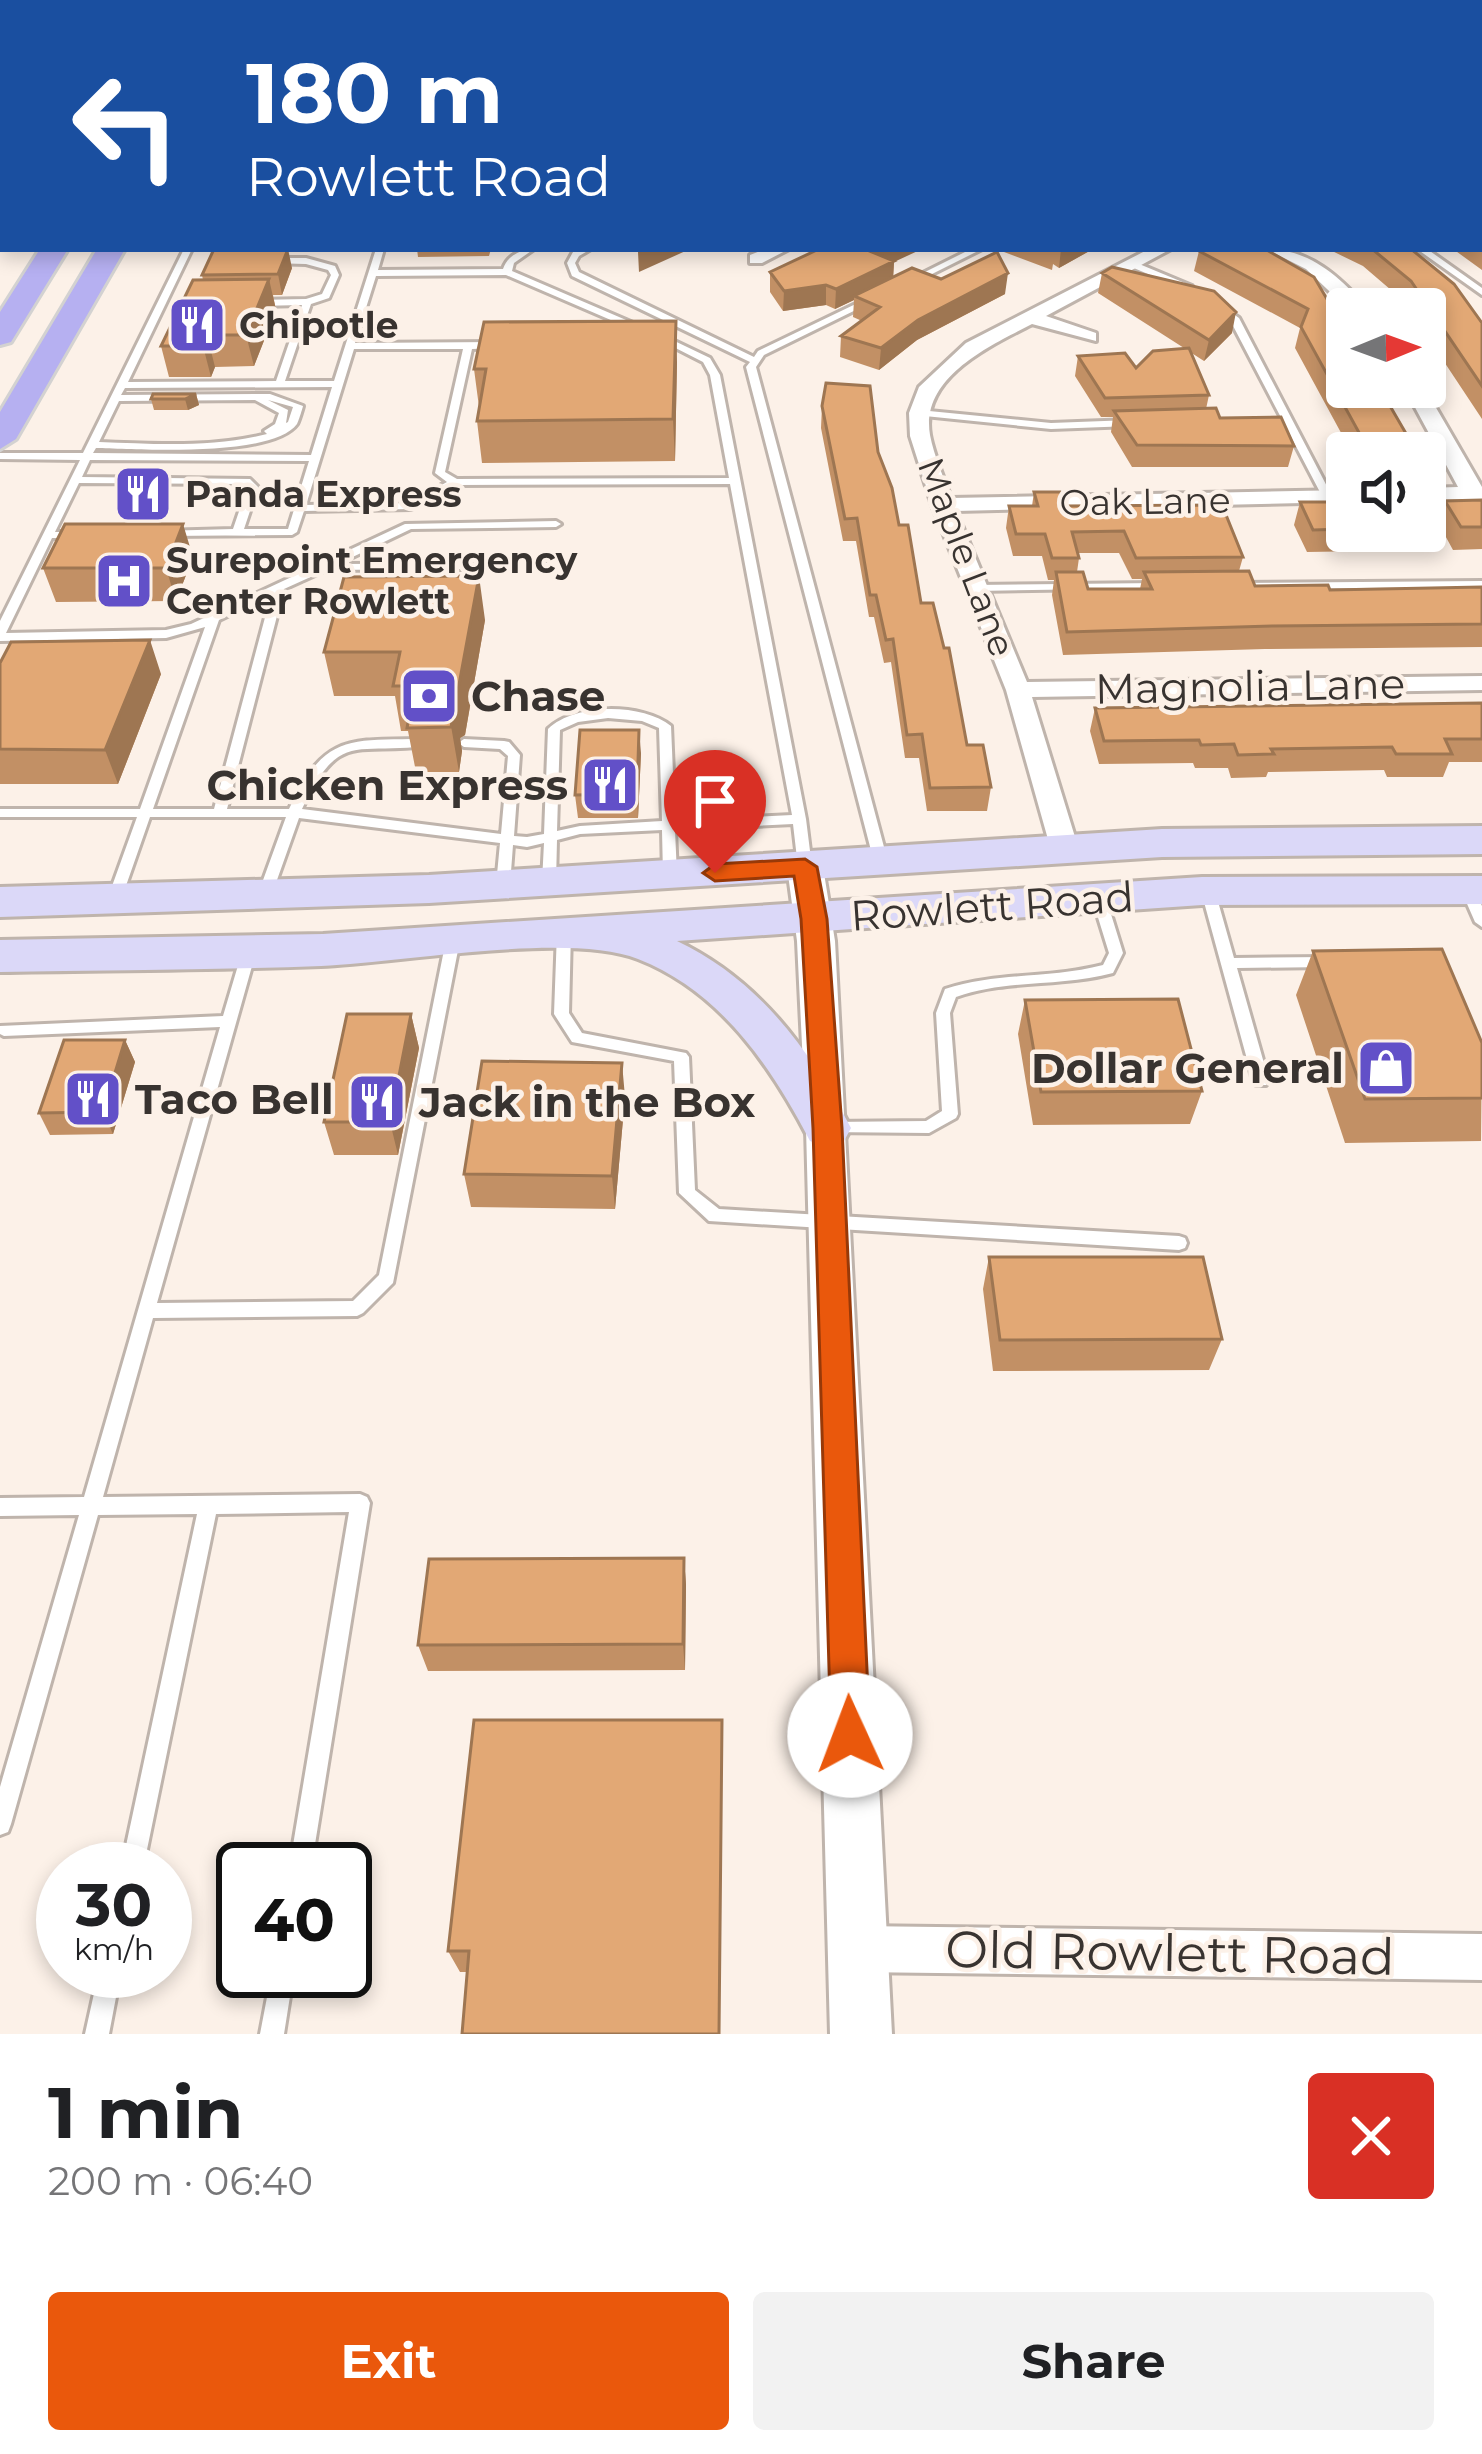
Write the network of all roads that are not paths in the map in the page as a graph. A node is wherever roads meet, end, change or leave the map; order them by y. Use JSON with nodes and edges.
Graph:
{"nodes":[{"id":1,"x":119,"y":0,"type":"edge"},
{"id":2,"x":153,"y":0,"type":"edge"},
{"id":3,"x":52,"y":252,"type":"edge"},
{"id":4,"x":109,"y":252,"type":"edge"},
{"id":5,"x":379,"y":252,"type":"edge"},
{"id":6,"x":525,"y":252,"type":"edge"},
{"id":7,"x":580,"y":252,"type":"edge"},
{"id":8,"x":773,"y":252,"type":"edge"},
{"id":9,"x":972,"y":252,"type":"edge"},
{"id":10,"x":1156,"y":252,"type":"edge"},
{"id":11,"x":1282,"y":252,"type":"edge"},
{"id":12,"x":1424,"y":252,"type":"edge"},
{"id":13,"x":183,"y":258,"type":"edge"},
{"id":14,"x":255,"y":258,"type":"edge"},
{"id":15,"x":756,"y":259,"type":"dead end"},
{"id":16,"x":199,"y":262,"type":"dead end"},
{"id":17,"x":1132,"y":264,"type":"junction"},
{"id":18,"x":507,"y":272,"type":"junction"},
{"id":19,"x":373,"y":273,"type":"junction"},
{"id":20,"x":899,"y":287,"type":"edge"},
{"id":21,"x":1337,"y":288,"type":"edge"},
{"id":22,"x":1482,"y":292,"type":"edge"},
{"id":23,"x":879,"y":296,"type":"edge"},
{"id":24,"x":307,"y":302,"type":"junction"},
{"id":25,"x":161,"y":303,"type":"junction"},
{"id":26,"x":182,"y":303,"type":"edge"},
{"id":27,"x":246,"y":303,"type":"edge"},
{"id":28,"x":1031,"y":317,"type":"junction"},
{"id":29,"x":3,"y":325,"type":"edge"},
{"id":30,"x":1089,"y":337,"type":"dead end"},
{"id":31,"x":651,"y":344,"type":"edge"},
{"id":32,"x":674,"y":344,"type":"junction"},
{"id":33,"x":514,"y":345,"type":"edge"},
{"id":34,"x":350,"y":346,"type":"junction"},
{"id":35,"x":468,"y":346,"type":"junction"},
{"id":36,"x":755,"y":361,"type":"junction"},
{"id":37,"x":256,"y":383,"type":"junction"},
{"id":38,"x":280,"y":383,"type":"junction"},
{"id":39,"x":121,"y":385,"type":"junction"},
{"id":40,"x":338,"y":385,"type":"junction"},
{"id":41,"x":252,"y":397,"type":"junction"},
{"id":42,"x":115,"y":398,"type":"junction"},
{"id":43,"x":1426,"y":408,"type":"edge"},
{"id":44,"x":919,"y":413,"type":"junction"},
{"id":45,"x":1267,"y":421,"type":"edge"},
{"id":46,"x":1287,"y":421,"type":"junction"},
{"id":47,"x":1143,"y":422,"type":"edge"},
{"id":48,"x":0,"y":440,"type":"edge"},
{"id":49,"x":93,"y":441,"type":"junction"},
{"id":50,"x":0,"y":456,"type":"edge"},
{"id":51,"x":316,"y":458,"type":"junction"},
{"id":52,"x":85,"y":459,"type":"junction"},
{"id":53,"x":194,"y":459,"type":"junction"},
{"id":54,"x":186,"y":478,"type":"junction"},
{"id":55,"x":75,"y":480,"type":"junction"},
{"id":56,"x":1326,"y":480,"type":"edge"},
{"id":57,"x":455,"y":482,"type":"junction"},
{"id":58,"x":735,"y":482,"type":"junction"},
{"id":59,"x":1477,"y":493,"type":"edge"},
{"id":60,"x":1446,"y":494,"type":"edge"},
{"id":61,"x":1326,"y":496,"type":"edge"},
{"id":62,"x":943,"y":505,"type":"junction"},
{"id":63,"x":300,"y":508,"type":"junction"},
{"id":64,"x":556,"y":524,"type":"dead end"},
{"id":65,"x":238,"y":532,"type":"junction"},
{"id":66,"x":95,"y":534,"type":"edge"},
{"id":67,"x":143,"y":534,"type":"edge"},
{"id":68,"x":48,"y":535,"type":"junction"},
{"id":69,"x":566,"y":565,"type":"dead end"},
{"id":70,"x":321,"y":567,"type":"junction"},
{"id":71,"x":1482,"y":584,"type":"edge"},
{"id":72,"x":1183,"y":586,"type":"edge"},
{"id":73,"x":1229,"y":586,"type":"edge"},
{"id":74,"x":279,"y":587,"type":"junction"},
{"id":75,"x":976,"y":588,"type":"junction"},
{"id":76,"x":214,"y":618,"type":"junction"},
{"id":77,"x":0,"y":635,"type":"edge"},
{"id":78,"x":1482,"y":682,"type":"edge"},
{"id":79,"x":1018,"y":690,"type":"junction"},
{"id":80,"x":421,"y":743,"type":"edge"},
{"id":81,"x":464,"y":743,"type":"dead end"},
{"id":82,"x":220,"y":810,"type":"junction"},
{"id":83,"x":146,"y":811,"type":"junction"},
{"id":84,"x":0,"y":813,"type":"edge"},
{"id":85,"x":296,"y":813,"type":"junction"},
{"id":86,"x":799,"y":819,"type":"junction"},
{"id":87,"x":667,"y":825,"type":"junction"},
{"id":88,"x":508,"y":840,"type":"junction"},
{"id":89,"x":547,"y":840,"type":"junction"},
{"id":90,"x":1482,"y":840,"type":"edge"},
{"id":91,"x":1065,"y":850,"type":"junction"},
{"id":92,"x":881,"y":862,"type":"junction"},
{"id":93,"x":805,"y":867,"type":"junction"},
{"id":94,"x":670,"y":875,"type":"junction"},
{"id":95,"x":549,"y":882,"type":"junction"},
{"id":96,"x":503,"y":884,"type":"junction"},
{"id":97,"x":1208,"y":891,"type":"junction"},
{"id":98,"x":265,"y":895,"type":"junction"},
{"id":99,"x":1099,"y":898,"type":"junction"},
{"id":100,"x":114,"y":900,"type":"junction"},
{"id":101,"x":0,"y":902,"type":"edge"},
{"id":102,"x":1478,"y":905,"type":"edge"},
{"id":103,"x":814,"y":919,"type":"junction"},
{"id":104,"x":572,"y":932,"type":"junction"},
{"id":105,"x":453,"y":940,"type":"junction"},
{"id":106,"x":249,"y":952,"type":"junction"},
{"id":107,"x":0,"y":956,"type":"edge"},
{"id":108,"x":1347,"y":961,"type":"edge"},
{"id":109,"x":1228,"y":963,"type":"junction"},
{"id":110,"x":229,"y":1021,"type":"junction"},
{"id":111,"x":2,"y":1035,"type":"edge"},
{"id":112,"x":1261,"y":1081,"type":"dead end"},
{"id":113,"x":827,"y":1128,"type":"junction"},
{"id":114,"x":831,"y":1223,"type":"junction"},
{"id":115,"x":1179,"y":1243,"type":"dead end"},
{"id":116,"x":146,"y":1311,"type":"junction"},
{"id":117,"x":208,"y":1505,"type":"junction"},
{"id":118,"x":0,"y":1507,"type":"edge"},
{"id":119,"x":91,"y":1507,"type":"junction"},
{"id":120,"x":0,"y":1824,"type":"edge"},
{"id":121,"x":138,"y":1842,"type":"edge"},
{"id":122,"x":304,"y":1842,"type":"edge"},
{"id":123,"x":857,"y":1949,"type":"junction"},
{"id":124,"x":1482,"y":1957,"type":"edge"},
{"id":125,"x":104,"y":1998,"type":"edge"},
{"id":126,"x":278,"y":1998,"type":"edge"},
{"id":127,"x":97,"y":2034,"type":"edge"},
{"id":128,"x":272,"y":2034,"type":"edge"},
{"id":129,"x":861,"y":2034,"type":"edge"}],
"edges":[{"from":1,"to":2,"type":"lane"},
{"from":3,"to":29,"type":"main road"},
{"from":4,"to":48,"type":"main road"},
{"from":5,"to":19,"type":"lane"},
{"from":6,"to":18,"type":"lane"},
{"from":7,"to":36,"type":"lane"},
{"from":8,"to":15,"type":"street"},
{"from":9,"to":20,"type":"lane"},
{"from":10,"to":17,"type":"street","name":"Maple Lane"},
{"from":11,"to":21,"type":"street"},
{"from":12,"to":22,"type":"lane"},
{"from":13,"to":16,"type":"lane"},
{"from":13,"to":25,"type":"lane"},
{"from":14,"to":24,"type":"lane"},
{"from":17,"to":28,"type":"street","name":"Maple Lane"},
{"from":17,"to":46,"type":"lane"},
{"from":18,"to":19,"type":"lane"},
{"from":18,"to":32,"type":"lane"},
{"from":19,"to":34,"type":"lane"},
{"from":23,"to":36,"type":"lane"},
{"from":24,"to":27,"type":"lane"},
{"from":24,"to":38,"type":"lane"},
{"from":25,"to":26,"type":"lane"},
{"from":25,"to":39,"type":"lane"},
{"from":28,"to":30,"type":"street"},
{"from":28,"to":44,"type":"street","name":"Maple Lane"},
{"from":31,"to":32,"type":"lane"},
{"from":32,"to":58,"type":"lane"},
{"from":33,"to":35,"type":"lane"},
{"from":34,"to":35,"type":"lane"},
{"from":34,"to":40,"type":"lane"},
{"from":35,"to":57,"type":"lane"},
{"from":36,"to":92,"type":"lane"},
{"from":37,"to":38,"type":"lane"},
{"from":37,"to":39,"type":"lane"},
{"from":37,"to":41,"type":"lane"},
{"from":38,"to":40,"type":"lane"},
{"from":39,"to":42,"type":"lane"},
{"from":40,"to":51,"type":"lane"},
{"from":41,"to":42,"type":"lane"},
{"from":41,"to":49,"type":"lane"},
{"from":42,"to":49,"type":"lane"},
{"from":43,"to":59,"type":"street"},
{"from":44,"to":47,"type":"lane"},
{"from":44,"to":62,"type":"street","name":"Maple Lane"},
{"from":45,"to":46,"type":"lane"},
{"from":46,"to":56,"type":"lane"},
{"from":49,"to":52,"type":"lane"},
{"from":50,"to":52,"type":"lane"},
{"from":51,"to":53,"type":"lane"},
{"from":51,"to":63,"type":"lane"},
{"from":52,"to":53,"type":"lane"},
{"from":52,"to":55,"type":"lane"},
{"from":53,"to":54,"type":"lane"},
{"from":54,"to":55,"type":"lane"},
{"from":54,"to":65,"type":"lane"},
{"from":55,"to":68,"type":"lane"},
{"from":57,"to":58,"type":"lane"},
{"from":57,"to":63,"type":"lane"},
{"from":58,"to":86,"type":"lane"},
{"from":59,"to":60,"type":"street"},
{"from":61,"to":62,"type":"street","name":"Oak Lane"},
{"from":62,"to":75,"type":"street","name":"Maple Lane"},
{"from":63,"to":65,"type":"lane"},
{"from":64,"to":70,"type":"lane"},
{"from":65,"to":67,"type":"lane"},
{"from":66,"to":68,"type":"lane"},
{"from":68,"to":77,"type":"lane"},
{"from":69,"to":70,"type":"lane"},
{"from":70,"to":74,"type":"lane"},
{"from":71,"to":73,"type":"lane"},
{"from":72,"to":75,"type":"lane"},
{"from":74,"to":76,"type":"lane"},
{"from":74,"to":82,"type":"lane"},
{"from":75,"to":79,"type":"street","name":"Maple Lane"},
{"from":76,"to":77,"type":"lane"},
{"from":76,"to":83,"type":"lane"},
{"from":78,"to":79,"type":"street","name":"Magnolia Lane"},
{"from":79,"to":91,"type":"street","name":"Maple Lane"},
{"from":80,"to":85,"type":"lane"},
{"from":81,"to":88,"type":"lane"},
{"from":82,"to":83,"type":"lane"},
{"from":82,"to":85,"type":"lane"},
{"from":83,"to":84,"type":"lane"},
{"from":83,"to":100,"type":"lane"},
{"from":85,"to":88,"type":"lane"},
{"from":85,"to":98,"type":"lane"},
{"from":86,"to":87,"type":"lane"},
{"from":86,"to":93,"type":"lane"},
{"from":87,"to":89,"type":"lane"},
{"from":87,"to":89,"type":"lane"},
{"from":87,"to":94,"type":"lane"},
{"from":88,"to":89,"type":"lane"},
{"from":88,"to":96,"type":"lane"},
{"from":89,"to":95,"type":"lane"},
{"from":90,"to":91,"type":"main road","name":"Rowlett Road"},
{"from":91,"to":92,"type":"main road","name":"Rowlett Road"},
{"from":92,"to":93,"type":"main road","name":"Rowlett Road"},
{"from":93,"to":94,"type":"main road","name":"Rowlett Road"},
{"from":93,"to":103,"type":"street"},
{"from":94,"to":95,"type":"main road","name":"Rowlett Road"},
{"from":95,"to":96,"type":"main road","name":"Rowlett Road"},
{"from":96,"to":98,"type":"main road","name":"Rowlett Road"},
{"from":96,"to":106,"type":"main road"},
{"from":97,"to":99,"type":"main road","name":"Rowlett Road"},
{"from":97,"to":102,"type":"main road","name":"Rowlett Road"},
{"from":97,"to":109,"type":"lane"},
{"from":98,"to":100,"type":"main road","name":"Rowlett Road"},
{"from":99,"to":103,"type":"main road","name":"Rowlett Road"},
{"from":99,"to":113,"type":"lane"},
{"from":100,"to":101,"type":"main road","name":"Rowlett Road"},
{"from":103,"to":104,"type":"main road","name":"Rowlett Road"},
{"from":103,"to":113,"type":"street"},
{"from":104,"to":105,"type":"main road","name":"Rowlett Road"},
{"from":104,"to":113,"type":"main road"},
{"from":104,"to":114,"type":"lane"},
{"from":105,"to":106,"type":"main road","name":"Rowlett Road"},
{"from":105,"to":116,"type":"lane"},
{"from":106,"to":107,"type":"main road","name":"Rowlett Road"},
{"from":106,"to":110,"type":"lane"},
{"from":108,"to":109,"type":"lane"},
{"from":109,"to":112,"type":"lane"},
{"from":110,"to":111,"type":"lane"},
{"from":110,"to":116,"type":"lane"},
{"from":113,"to":114,"type":"street"},
{"from":114,"to":115,"type":"lane"},
{"from":114,"to":123,"type":"street"},
{"from":116,"to":119,"type":"lane"},
{"from":117,"to":119,"type":"lane"},
{"from":117,"to":121,"type":"lane"},
{"from":117,"to":122,"type":"lane"},
{"from":118,"to":119,"type":"lane"},
{"from":119,"to":120,"type":"lane"},
{"from":123,"to":124,"type":"street","name":"Old Rowlett Road"},
{"from":123,"to":129,"type":"street"},
{"from":125,"to":127,"type":"lane"},
{"from":126,"to":128,"type":"lane"}]}
